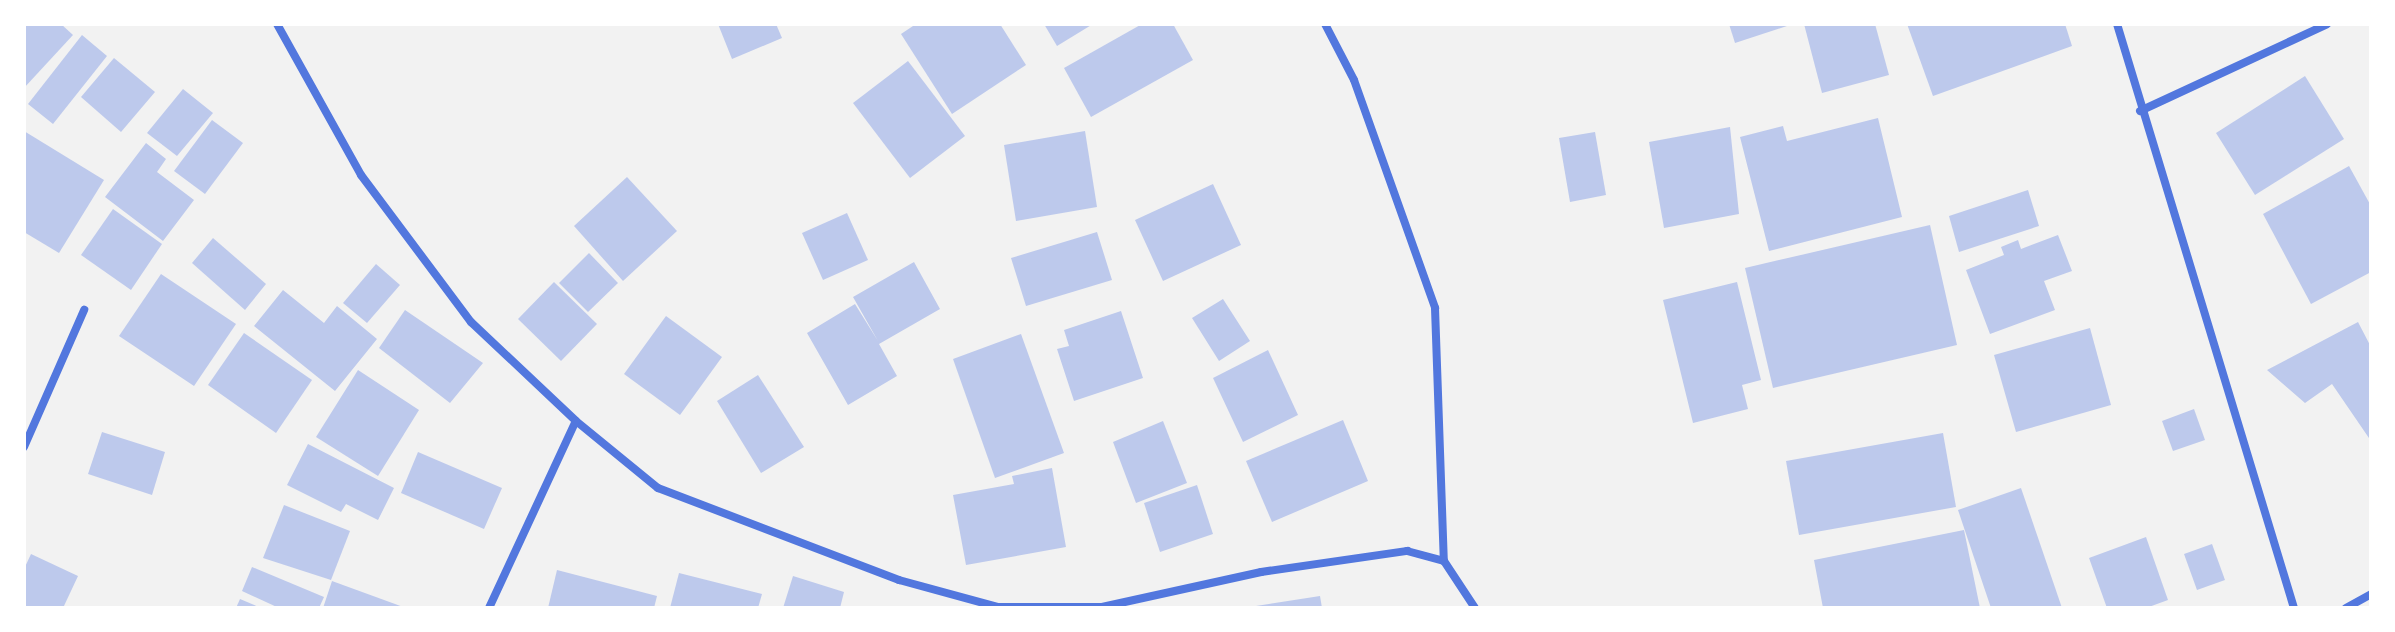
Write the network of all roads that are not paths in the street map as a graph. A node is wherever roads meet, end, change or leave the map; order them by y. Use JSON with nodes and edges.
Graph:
{"nodes":[{"id":1,"x":277,"y":24,"type":"edge"},
{"id":2,"x":1325,"y":24,"type":"edge"},
{"id":3,"x":2117,"y":24,"type":"edge"},
{"id":4,"x":2327,"y":24,"type":"edge"},
{"id":5,"x":2140,"y":111,"type":"junction"},
{"id":6,"x":84,"y":310,"type":"dead end"},
{"id":7,"x":576,"y":421,"type":"junction"},
{"id":8,"x":24,"y":447,"type":"edge"},
{"id":9,"x":1444,"y":561,"type":"junction"},
{"id":10,"x":2371,"y":594,"type":"edge"},
{"id":11,"x":489,"y":608,"type":"edge"},
{"id":12,"x":998,"y":608,"type":"edge"},
{"id":13,"x":1475,"y":608,"type":"edge"},
{"id":14,"x":2294,"y":608,"type":"edge"},
{"id":15,"x":2346,"y":608,"type":"edge"}],
"edges":[{"from":1,"to":7,"type":"street"},
{"from":2,"to":9,"type":"street"},
{"from":3,"to":5,"type":"street"},
{"from":4,"to":5,"type":"street"},
{"from":5,"to":14,"type":"street"},
{"from":6,"to":8,"type":"street"},
{"from":7,"to":11,"type":"street"},
{"from":7,"to":12,"type":"street"},
{"from":9,"to":12,"type":"street"},
{"from":9,"to":13,"type":"street"},
{"from":10,"to":15,"type":"street"}]}
